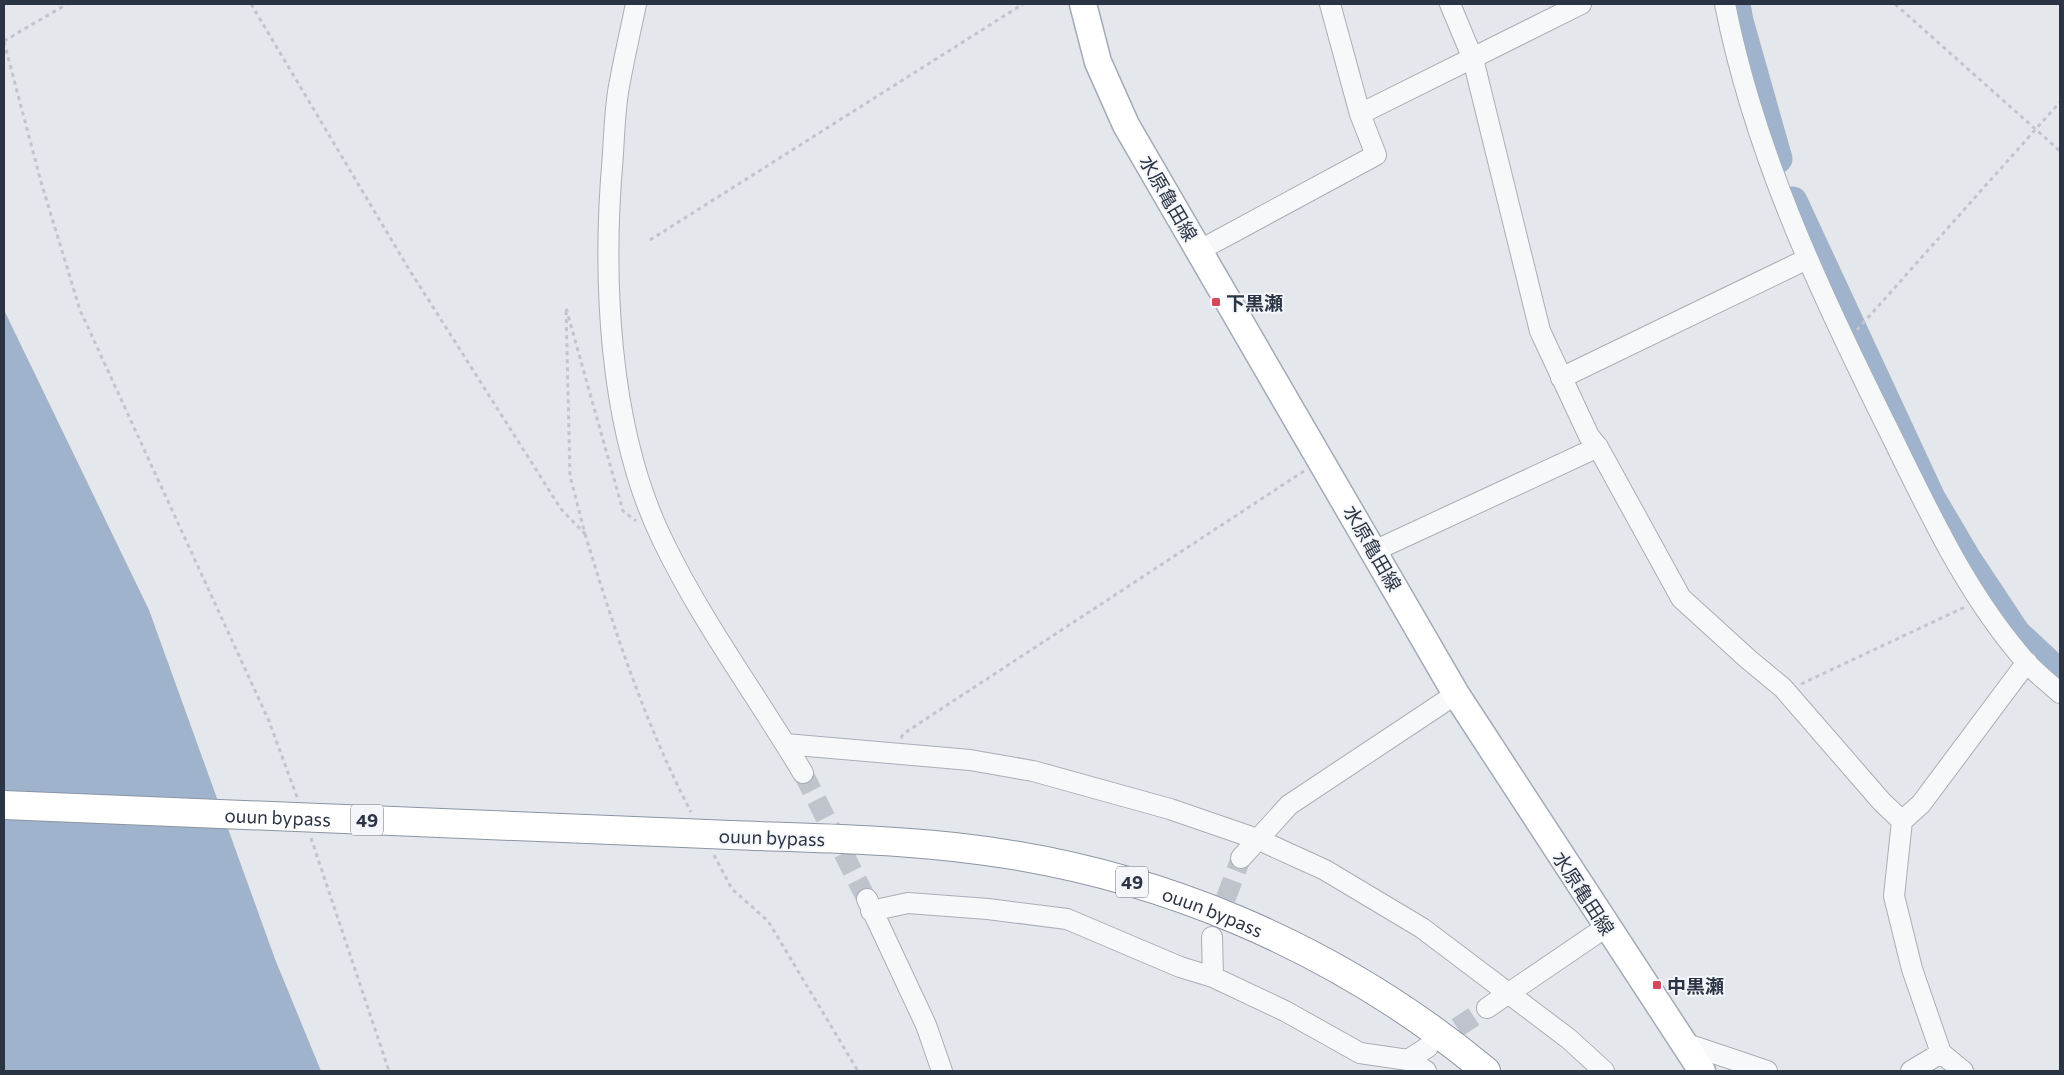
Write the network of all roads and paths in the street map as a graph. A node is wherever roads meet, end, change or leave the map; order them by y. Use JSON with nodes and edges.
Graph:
{"nodes":[{"id":1,"x":67,"y":4,"type":"edge"},
{"id":2,"x":251,"y":4,"type":"edge"},
{"id":3,"x":636,"y":4,"type":"edge"},
{"id":4,"x":1023,"y":4,"type":"edge"},
{"id":5,"x":1083,"y":4,"type":"edge"},
{"id":6,"x":1330,"y":4,"type":"edge"},
{"id":7,"x":1450,"y":4,"type":"edge"},
{"id":8,"x":1581,"y":4,"type":"edge"},
{"id":9,"x":1725,"y":4,"type":"edge"},
{"id":10,"x":1895,"y":4,"type":"edge"},
{"id":11,"x":4,"y":42,"type":"edge"},
{"id":12,"x":1473,"y":60,"type":"junction"},
{"id":13,"x":2060,"y":102,"type":"edge"},
{"id":14,"x":1360,"y":114,"type":"junction"},
{"id":15,"x":2036,"y":130,"type":"junction"},
{"id":16,"x":2060,"y":151,"type":"edge"},
{"id":17,"x":650,"y":240,"type":"dead end"},
{"id":18,"x":1200,"y":250,"type":"junction"},
{"id":19,"x":1807,"y":260,"type":"junction"},
{"id":20,"x":1845,"y":344,"type":"junction"},
{"id":21,"x":1561,"y":378,"type":"junction"},
{"id":22,"x":1598,"y":447,"type":"junction"},
{"id":23,"x":1322,"y":459,"type":"junction"},
{"id":24,"x":585,"y":534,"type":"junction"},
{"id":25,"x":663,"y":541,"type":"junction"},
{"id":26,"x":1374,"y":551,"type":"junction"},
{"id":27,"x":1979,"y":602,"type":"junction"},
{"id":28,"x":2027,"y":662,"type":"junction"},
{"id":29,"x":1783,"y":688,"type":"junction"},
{"id":30,"x":2060,"y":693,"type":"edge"},
{"id":31,"x":1456,"y":694,"type":"junction"},
{"id":32,"x":785,"y":744,"type":"junction"},
{"id":33,"x":894,"y":752,"type":"junction"},
{"id":34,"x":803,"y":774,"type":"tunnel mouth"},
{"id":35,"x":299,"y":803,"type":"dead end"},
{"id":36,"x":4,"y":804,"type":"edge"},
{"id":37,"x":696,"y":821,"type":"dead end"},
{"id":38,"x":1902,"y":821,"type":"junction"},
{"id":39,"x":308,"y":831,"type":"dead end"},
{"id":40,"x":1257,"y":839,"type":"junction"},
{"id":41,"x":720,"y":841,"type":"junction"},
{"id":42,"x":1241,"y":858,"type":"tunnel mouth"},
{"id":43,"x":1606,"y":927,"type":"junction"},
{"id":44,"x":1212,"y":937,"type":"tunnel mouth"},
{"id":45,"x":1213,"y":978,"type":"junction"},
{"id":46,"x":1508,"y":994,"type":"junction"},
{"id":47,"x":1487,"y":1008,"type":"tunnel mouth"},
{"id":48,"x":1681,"y":1042,"type":"junction"},
{"id":49,"x":1428,"y":1047,"type":"tunnel mouth"},
{"id":50,"x":1941,"y":1053,"type":"junction"},
{"id":51,"x":1408,"y":1060,"type":"junction"},
{"id":52,"x":389,"y":1071,"type":"edge"},
{"id":53,"x":858,"y":1071,"type":"edge"},
{"id":54,"x":942,"y":1071,"type":"edge"},
{"id":55,"x":1426,"y":1071,"type":"edge"},
{"id":56,"x":1486,"y":1071,"type":"edge"},
{"id":57,"x":1604,"y":1071,"type":"edge"},
{"id":58,"x":1702,"y":1071,"type":"edge"},
{"id":59,"x":1767,"y":1071,"type":"edge"},
{"id":60,"x":1910,"y":1071,"type":"edge"},
{"id":61,"x":1963,"y":1071,"type":"edge"}],
"edges":[{"from":1,"to":11,"type":"path"},
{"from":2,"to":24,"type":"path"},
{"from":3,"to":25,"type":"street"},
{"from":4,"to":17,"type":"path"},
{"from":5,"to":18,"type":"main road","name":"水原亀田線"},
{"from":6,"to":14,"type":"street"},
{"from":7,"to":12,"type":"street"},
{"from":8,"to":12,"type":"street"},
{"from":9,"to":19,"type":"street"},
{"from":10,"to":15,"type":"path"},
{"from":11,"to":35,"type":"path"},
{"from":12,"to":14,"type":"street"},
{"from":12,"to":21,"type":"street"},
{"from":13,"to":15,"type":"path"},
{"from":14,"to":18,"type":"street"},
{"from":15,"to":16,"type":"path"},
{"from":15,"to":20,"type":"path"},
{"from":18,"to":23,"type":"main road","name":"水原亀田線"},
{"from":19,"to":20,"type":"street"},
{"from":19,"to":21,"type":"street"},
{"from":20,"to":27,"type":"street"},
{"from":21,"to":22,"type":"street"},
{"from":22,"to":26,"type":"street"},
{"from":22,"to":29,"type":"street"},
{"from":23,"to":26,"type":"main road","name":"水原亀田線"},
{"from":23,"to":33,"type":"path"},
{"from":24,"to":25,"type":"path"},
{"from":24,"to":37,"type":"path"},
{"from":25,"to":32,"type":"street"},
{"from":26,"to":31,"type":"main road","name":"水原亀田線"},
{"from":27,"to":28,"type":"street"},
{"from":27,"to":29,"type":"path"},
{"from":28,"to":30,"type":"street"},
{"from":28,"to":38,"type":"street"},
{"from":29,"to":38,"type":"street"},
{"from":31,"to":40,"type":"street"},
{"from":31,"to":43,"type":"main road","name":"水原亀田線"},
{"from":32,"to":33,"type":"street"},
{"from":32,"to":34,"type":"street"},
{"from":33,"to":40,"type":"street"},
{"from":36,"to":41,"type":"highway","name":"ouun bypass","number":"49","bridge":true},
{"from":38,"to":50,"type":"street"},
{"from":39,"to":52,"type":"path"},
{"from":40,"to":42,"type":"street"},
{"from":40,"to":46,"type":"street"},
{"from":41,"to":53,"type":"path"},
{"from":41,"to":56,"type":"highway","name":"ouun bypass","number":"49"},
{"from":43,"to":46,"type":"street"},
{"from":43,"to":48,"type":"main road","name":"水原亀田線"},
{"from":44,"to":45,"type":"street"},
{"from":45,"to":51,"type":"street"},
{"from":45,"to":54,"type":"street"},
{"from":46,"to":47,"type":"street"},
{"from":46,"to":57,"type":"street"},
{"from":48,"to":58,"type":"main road","name":"水原亀田線"},
{"from":48,"to":59,"type":"street"},
{"from":49,"to":51,"type":"street"},
{"from":50,"to":60,"type":"street"},
{"from":50,"to":61,"type":"street"},
{"from":51,"to":55,"type":"street"}]}
